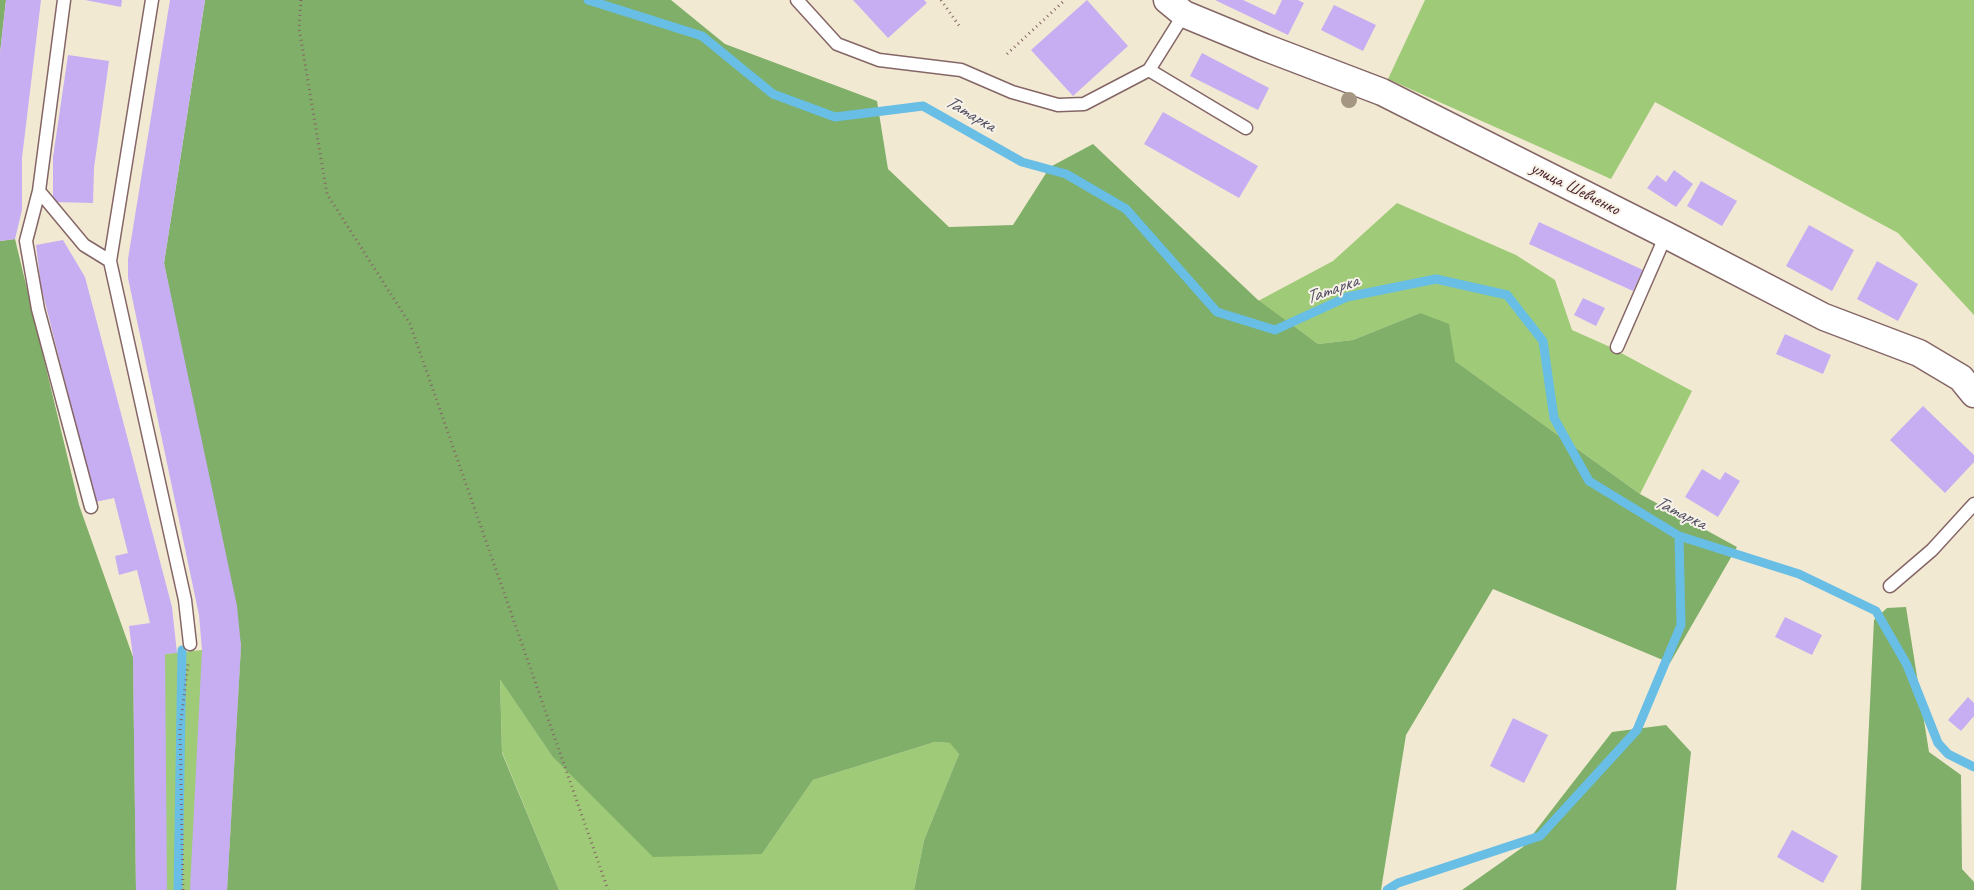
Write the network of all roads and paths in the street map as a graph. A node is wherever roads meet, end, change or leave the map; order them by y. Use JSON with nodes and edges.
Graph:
{"nodes":[{"id":1,"x":64,"y":0,"type":"edge"},
{"id":2,"x":152,"y":0,"type":"edge"},
{"id":3,"x":300,"y":0,"type":"edge"},
{"id":4,"x":797,"y":0,"type":"edge"},
{"id":5,"x":941,"y":0,"type":"edge"},
{"id":6,"x":1065,"y":0,"type":"edge"},
{"id":7,"x":1176,"y":7,"type":"edge"},
{"id":8,"x":960,"y":27,"type":"dead end"},
{"id":9,"x":1007,"y":54,"type":"dead end"},
{"id":10,"x":1149,"y":70,"type":"junction"},
{"id":11,"x":1246,"y":128,"type":"dead end"},
{"id":12,"x":39,"y":192,"type":"junction"},
{"id":13,"x":1666,"y":235,"type":"junction"},
{"id":14,"x":110,"y":261,"type":"junction"},
{"id":15,"x":1617,"y":347,"type":"dead end"},
{"id":16,"x":1974,"y":394,"type":"edge"},
{"id":17,"x":1974,"y":504,"type":"edge"},
{"id":18,"x":91,"y":507,"type":"dead end"},
{"id":19,"x":1890,"y":586,"type":"dead end"},
{"id":20,"x":190,"y":644,"type":"joint"},
{"id":21,"x":183,"y":890,"type":"edge"},
{"id":22,"x":608,"y":890,"type":"edge"}],
"edges":[{"from":1,"to":12,"type":"lane"},
{"from":2,"to":14,"type":"lane"},
{"from":3,"to":22,"type":"path"},
{"from":4,"to":10,"type":"lane"},
{"from":5,"to":8,"type":"path"},
{"from":6,"to":9,"type":"path"},
{"from":7,"to":10,"type":"lane"},
{"from":7,"to":13,"type":"street","name":"улица Шевченко"},
{"from":10,"to":11,"type":"lane"},
{"from":12,"to":14,"type":"lane"},
{"from":12,"to":18,"type":"lane"},
{"from":13,"to":15,"type":"lane"},
{"from":13,"to":16,"type":"street","name":"улица Шевченко"},
{"from":14,"to":20,"type":"lane"},
{"from":17,"to":19,"type":"lane"},
{"from":20,"to":21,"type":"path"}]}
